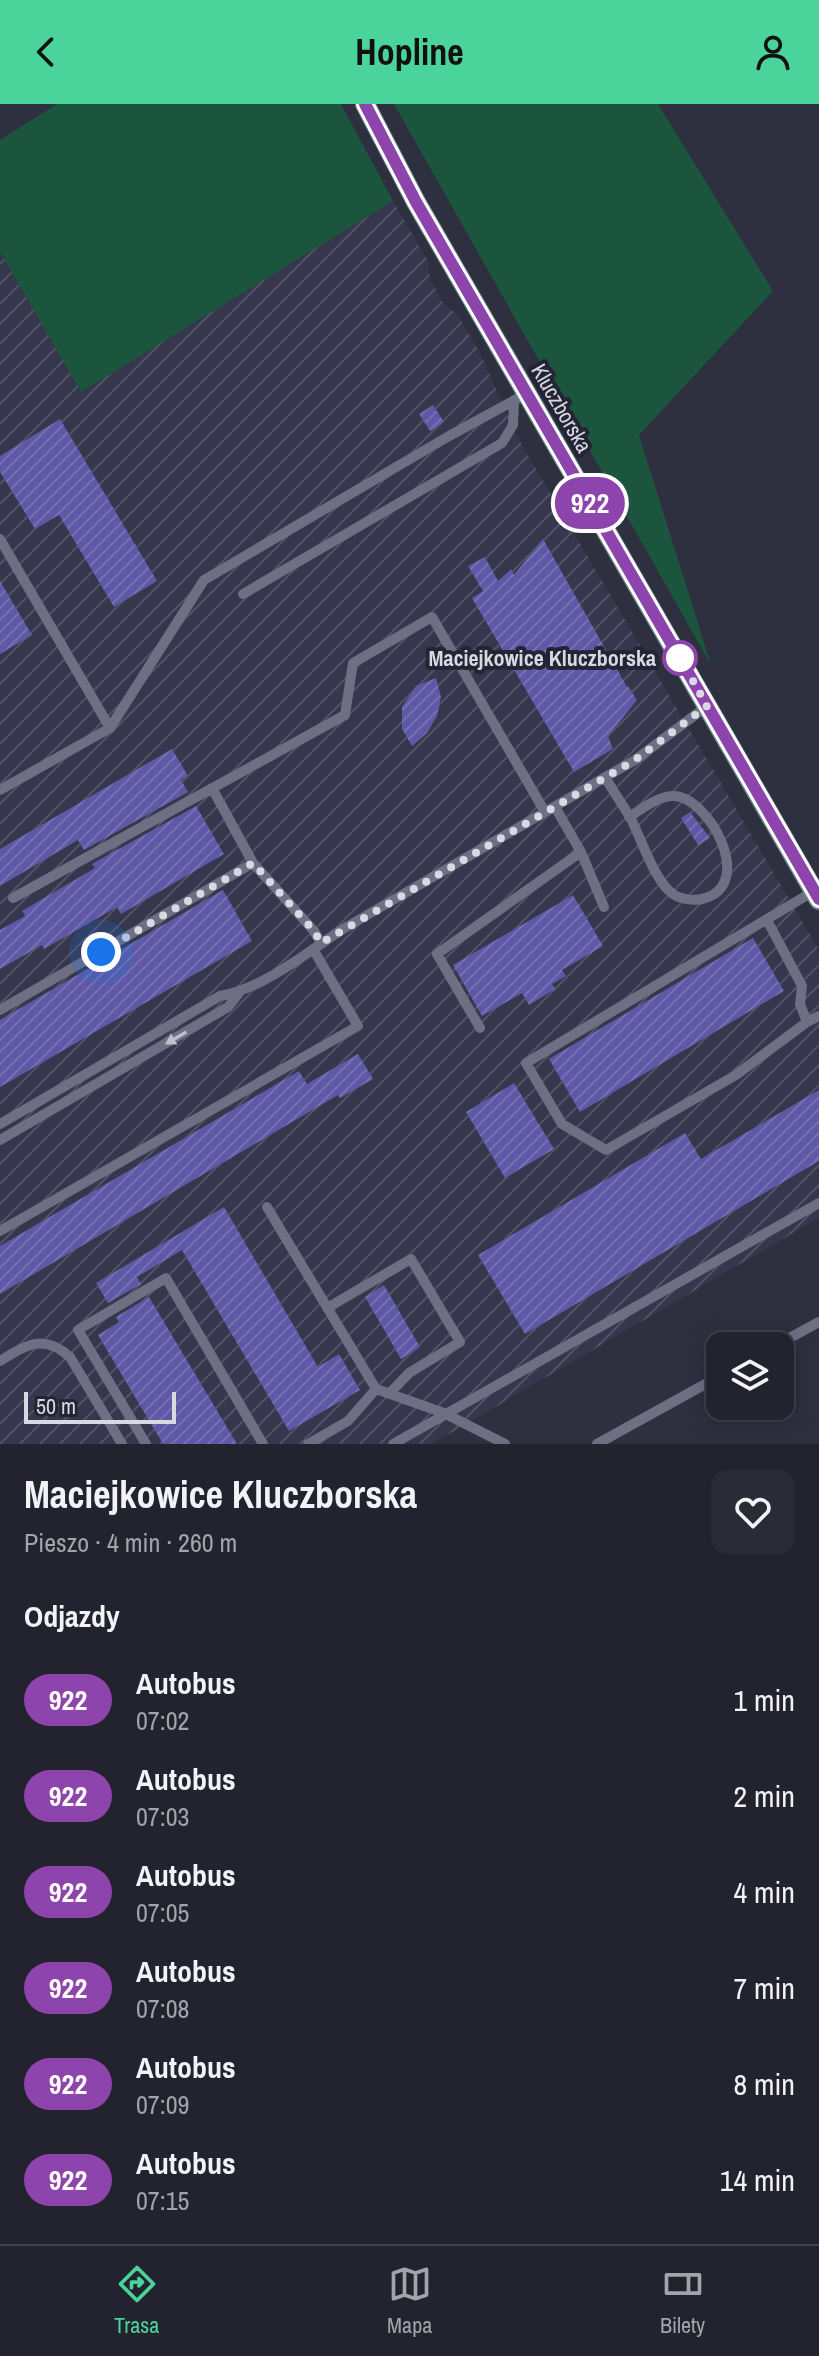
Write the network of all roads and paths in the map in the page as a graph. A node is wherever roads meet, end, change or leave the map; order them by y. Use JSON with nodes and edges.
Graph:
{"nodes":[{"id":1,"x":365,"y":104,"type":"edge"},
{"id":2,"x":520,"y":397,"type":"junction"},
{"id":3,"x":0,"y":539,"type":"edge"},
{"id":4,"x":243,"y":594,"type":"dead end"},
{"id":5,"x":707,"y":706,"type":"junction"},
{"id":6,"x":110,"y":728,"type":"junction"},
{"id":7,"x":605,"y":777,"type":"junction"},
{"id":8,"x":212,"y":788,"type":"junction"},
{"id":9,"x":0,"y":790,"type":"edge"},
{"id":10,"x":550,"y":810,"type":"junction"},
{"id":11,"x":629,"y":817,"type":"junction"},
{"id":12,"x":581,"y":852,"type":"junction"},
{"id":13,"x":253,"y":863,"type":"junction"},
{"id":14,"x":816,"y":895,"type":"edge"},
{"id":15,"x":13,"y":898,"type":"dead end"},
{"id":16,"x":604,"y":907,"type":"dead end"},
{"id":17,"x":767,"y":920,"type":"junction"},
{"id":18,"x":317,"y":946,"type":"junction"},
{"id":19,"x":239,"y":993,"type":"junction"},
{"id":20,"x":0,"y":1010,"type":"edge"},
{"id":21,"x":819,"y":1016,"type":"edge"},
{"id":22,"x":807,"y":1022,"type":"junction"},
{"id":23,"x":480,"y":1028,"type":"dead end"},
{"id":24,"x":0,"y":1124,"type":"edge"},
{"id":25,"x":0,"y":1140,"type":"edge"},
{"id":26,"x":819,"y":1203,"type":"edge"},
{"id":27,"x":267,"y":1207,"type":"dead end"},
{"id":28,"x":0,"y":1231,"type":"edge"},
{"id":29,"x":327,"y":1308,"type":"junction"},
{"id":30,"x":819,"y":1322,"type":"edge"},
{"id":31,"x":794,"y":1336,"type":"edge"},
{"id":32,"x":0,"y":1361,"type":"edge"},
{"id":33,"x":706,"y":1384,"type":"edge"},
{"id":34,"x":376,"y":1389,"type":"junction"},
{"id":35,"x":389,"y":1394,"type":"junction"},
{"id":36,"x":444,"y":1413,"type":"junction"},
{"id":37,"x":122,"y":1444,"type":"edge"},
{"id":38,"x":146,"y":1444,"type":"edge"},
{"id":39,"x":263,"y":1444,"type":"edge"},
{"id":40,"x":308,"y":1444,"type":"edge"},
{"id":41,"x":393,"y":1444,"type":"edge"},
{"id":42,"x":505,"y":1444,"type":"edge"},
{"id":43,"x":597,"y":1444,"type":"edge"}],
"edges":[{"from":1,"to":2,"type":"street","name":"Kluczborska"},
{"from":2,"to":4,"type":"lane"},
{"from":2,"to":5,"type":"street","name":"Kluczborska"},
{"from":2,"to":6,"type":"lane"},
{"from":3,"to":6,"type":"lane"},
{"from":5,"to":7,"type":"lane"},
{"from":5,"to":14,"type":"street","name":"Kluczborska"},
{"from":6,"to":9,"type":"lane"},
{"from":7,"to":10,"type":"lane"},
{"from":7,"to":11,"type":"lane"},
{"from":8,"to":10,"type":"lane"},
{"from":8,"to":13,"type":"lane"},
{"from":8,"to":15,"type":"lane"},
{"from":10,"to":12,"type":"lane"},
{"from":10,"to":18,"type":"lane"},
{"from":11,"to":11,"type":"lane"},
{"from":12,"to":16,"type":"lane"},
{"from":12,"to":23,"type":"lane"},
{"from":13,"to":18,"type":"lane"},
{"from":13,"to":20,"type":"lane"},
{"from":14,"to":17,"type":"lane"},
{"from":17,"to":22,"type":"lane"},
{"from":17,"to":22,"type":"lane"},
{"from":18,"to":19,"type":"lane"},
{"from":18,"to":28,"type":"lane"},
{"from":19,"to":24,"type":"lane"},
{"from":19,"to":25,"type":"lane","one_way":true},
{"from":21,"to":22,"type":"lane"},
{"from":26,"to":36,"type":"lane"},
{"from":27,"to":29,"type":"lane"},
{"from":29,"to":34,"type":"lane"},
{"from":29,"to":35,"type":"lane"},
{"from":30,"to":31,"type":"lane"},
{"from":32,"to":37,"type":"lane"},
{"from":33,"to":43,"type":"lane"},
{"from":34,"to":35,"type":"lane"},
{"from":34,"to":40,"type":"lane"},
{"from":35,"to":36,"type":"lane"},
{"from":36,"to":41,"type":"lane"},
{"from":36,"to":42,"type":"lane"},
{"from":38,"to":39,"type":"lane"}]}
